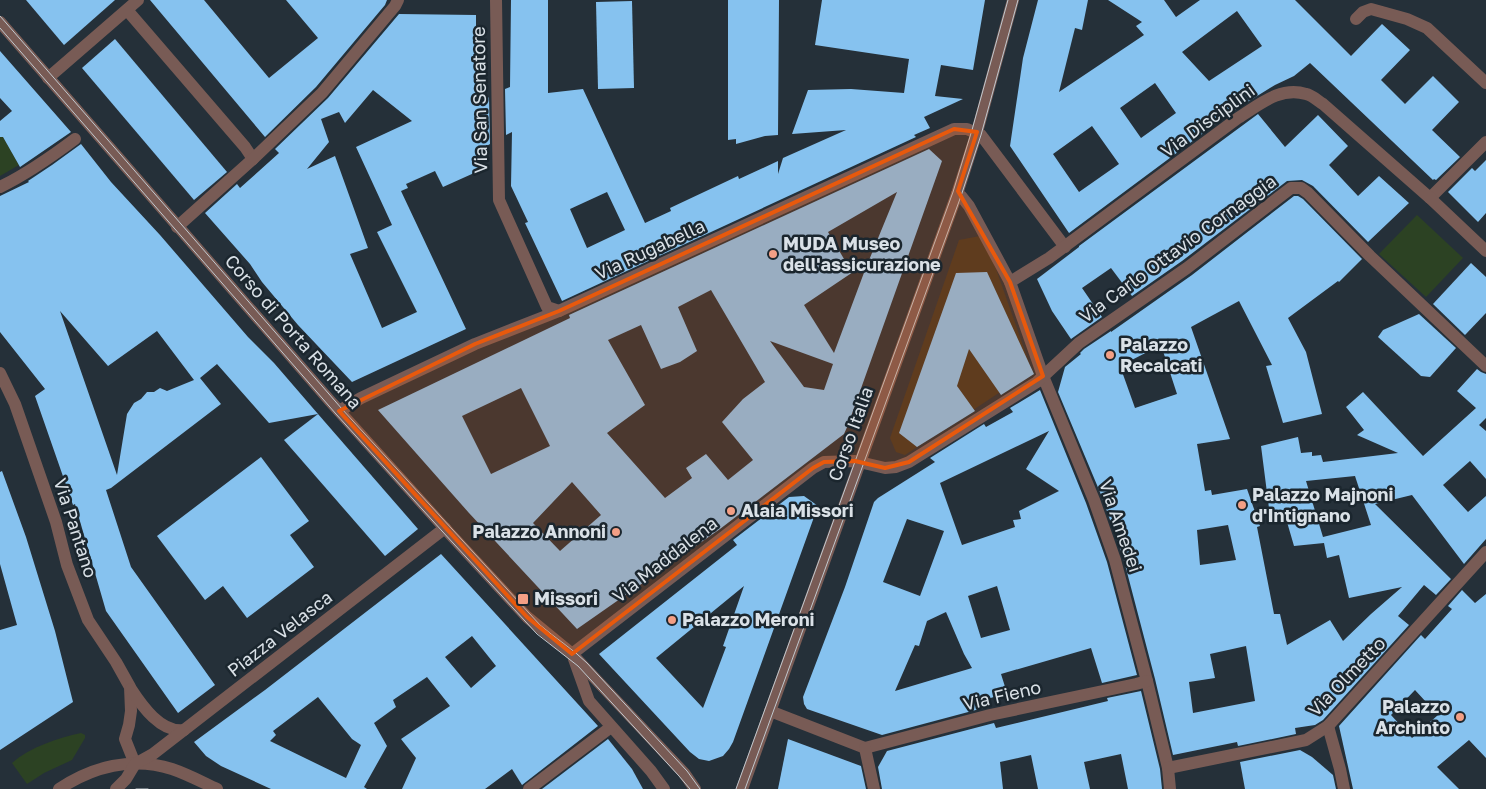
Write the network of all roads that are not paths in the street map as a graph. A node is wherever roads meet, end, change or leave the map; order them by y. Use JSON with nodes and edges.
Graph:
{"nodes":[{"id":1,"x":138,"y":0,"type":"edge"},
{"id":2,"x":496,"y":0,"type":"edge"},
{"id":3,"x":1013,"y":0,"type":"edge"},
{"id":4,"x":397,"y":3,"type":"edge"},
{"id":5,"x":127,"y":10,"type":"junction"},
{"id":6,"x":1356,"y":19,"type":"dead end"},
{"id":7,"x":0,"y":22,"type":"edge"},
{"id":8,"x":48,"y":78,"type":"junction"},
{"id":9,"x":1486,"y":83,"type":"edge"},
{"id":10,"x":977,"y":132,"type":"junction"},
{"id":11,"x":75,"y":138,"type":"dead end"},
{"id":12,"x":1486,"y":142,"type":"edge"},
{"id":13,"x":253,"y":159,"type":"junction"},
{"id":14,"x":0,"y":187,"type":"edge"},
{"id":15,"x":957,"y":194,"type":"junction"},
{"id":16,"x":1430,"y":198,"type":"junction"},
{"id":17,"x":177,"y":226,"type":"junction"},
{"id":18,"x":1483,"y":243,"type":"edge"},
{"id":19,"x":1065,"y":247,"type":"junction"},
{"id":20,"x":1010,"y":282,"type":"junction"},
{"id":21,"x":558,"y":311,"type":"junction"},
{"id":22,"x":1486,"y":366,"type":"edge"},
{"id":23,"x":0,"y":373,"type":"edge"},
{"id":24,"x":1043,"y":376,"type":"junction"},
{"id":25,"x":339,"y":411,"type":"junction"},
{"id":26,"x":859,"y":462,"type":"junction"},
{"id":27,"x":445,"y":528,"type":"junction"},
{"id":28,"x":1486,"y":552,"type":"edge"},
{"id":29,"x":572,"y":654,"type":"junction"},
{"id":30,"x":1147,"y":681,"type":"junction"},
{"id":31,"x":130,"y":687,"type":"junction"},
{"id":32,"x":770,"y":711,"type":"junction"},
{"id":33,"x":611,"y":726,"type":"junction"},
{"id":34,"x":1328,"y":726,"type":"junction"},
{"id":35,"x":184,"y":730,"type":"junction"},
{"id":36,"x":865,"y":748,"type":"junction"},
{"id":37,"x":135,"y":764,"type":"junction"},
{"id":38,"x":1168,"y":768,"type":"junction"},
{"id":39,"x":748,"y":771,"type":"junction"},
{"id":40,"x":59,"y":789,"type":"edge"},
{"id":41,"x":116,"y":789,"type":"edge"},
{"id":42,"x":217,"y":789,"type":"edge"},
{"id":43,"x":529,"y":789,"type":"edge"},
{"id":44,"x":664,"y":789,"type":"edge"},
{"id":45,"x":695,"y":789,"type":"edge"},
{"id":46,"x":742,"y":789,"type":"edge"},
{"id":47,"x":750,"y":789,"type":"edge"},
{"id":48,"x":874,"y":789,"type":"edge"},
{"id":49,"x":1170,"y":789,"type":"edge"},
{"id":50,"x":1344,"y":789,"type":"edge"}],
"edges":[{"from":1,"to":5,"type":"street"},
{"from":2,"to":21,"type":"street","name":"Via San Senatore"},
{"from":3,"to":10,"type":"street"},
{"from":4,"to":13,"type":"street"},
{"from":5,"to":8,"type":"street"},
{"from":5,"to":13,"type":"street"},
{"from":6,"to":9,"type":"street"},
{"from":7,"to":8,"type":"street","name":"Corso di Porta Romana"},
{"from":8,"to":17,"type":"street","name":"Corso di Porta Romana"},
{"from":10,"to":15,"type":"street","name":"Corso Italia"},
{"from":10,"to":19,"type":"street"},
{"from":10,"to":21,"type":"street","name":"Via Rugabella"},
{"from":11,"to":14,"type":"street"},
{"from":12,"to":16,"type":"street"},
{"from":13,"to":17,"type":"street"},
{"from":15,"to":20,"type":"street","name":"Via Amedei"},
{"from":15,"to":26,"type":"street","name":"Corso Italia"},
{"from":16,"to":18,"type":"street","name":"Via Disciplini"},
{"from":16,"to":19,"type":"street","name":"Via Disciplini"},
{"from":17,"to":25,"type":"street","name":"Corso di Porta Romana"},
{"from":19,"to":20,"type":"street","name":"Via Disciplini"},
{"from":20,"to":24,"type":"street","name":"Via Amedei"},
{"from":21,"to":25,"type":"street","name":"Via Rugabella"},
{"from":22,"to":24,"type":"street","name":"Via Carlo Ottavio Cornaggia"},
{"from":23,"to":31,"type":"street","name":"Via Pantano"},
{"from":24,"to":26,"type":"street","name":"Via Maddalena"},
{"from":24,"to":30,"type":"street","name":"Via Amedei"},
{"from":25,"to":27,"type":"street","name":"Corso di Porta Romana"},
{"from":26,"to":29,"type":"street","name":"Via Maddalena"},
{"from":26,"to":32,"type":"street","name":"Corso Italia"},
{"from":27,"to":29,"type":"street","name":"Corso di Porta Romana"},
{"from":27,"to":35,"type":"street","name":"Piazza Velasca"},
{"from":28,"to":34,"type":"street","name":"Via Olmetto"},
{"from":29,"to":33,"type":"street"},
{"from":29,"to":45,"type":"street","name":"Corso di Porta Romana"},
{"from":30,"to":36,"type":"street","name":"Via Fieno"},
{"from":30,"to":38,"type":"street","name":"Via Amedei"},
{"from":31,"to":35,"type":"street","name":"Via Pantano"},
{"from":31,"to":37,"type":"street","name":"Via Pantano"},
{"from":32,"to":36,"type":"street"},
{"from":32,"to":39,"type":"street","name":"Corso Italia"},
{"from":33,"to":43,"type":"street"},
{"from":33,"to":44,"type":"street"},
{"from":34,"to":38,"type":"street","name":"Via Olmetto"},
{"from":34,"to":50,"type":"street"},
{"from":35,"to":37,"type":"street","name":"Piazza Velasca"},
{"from":36,"to":48,"type":"street"},
{"from":37,"to":40,"type":"street"},
{"from":37,"to":41,"type":"street"},
{"from":37,"to":42,"type":"street"},
{"from":38,"to":49,"type":"street","name":"Via Amedei"},
{"from":39,"to":46,"type":"street","name":"Corso Italia"},
{"from":39,"to":47,"type":"street"}]}
